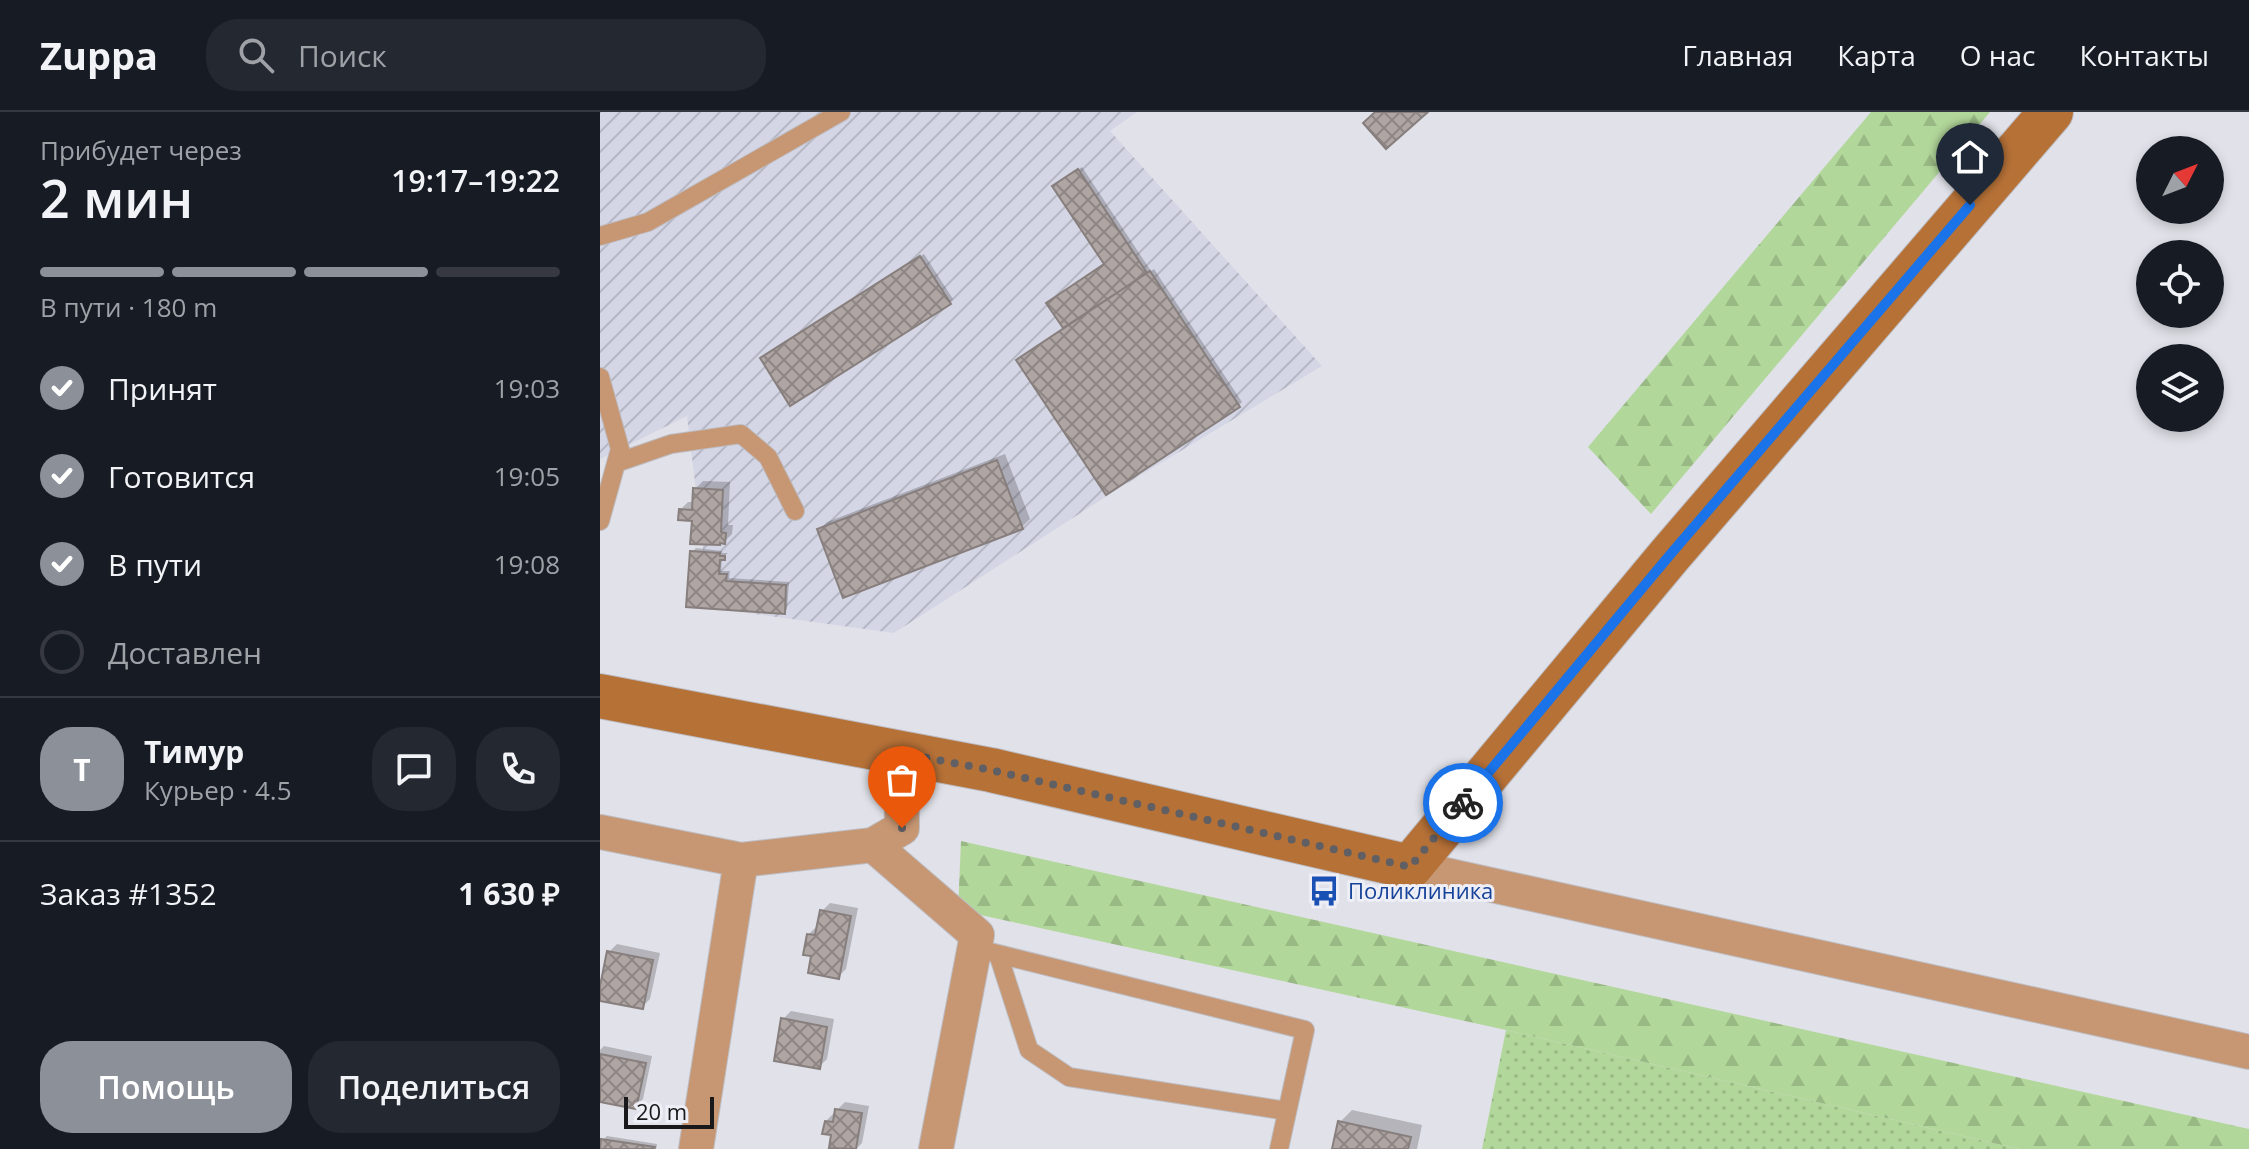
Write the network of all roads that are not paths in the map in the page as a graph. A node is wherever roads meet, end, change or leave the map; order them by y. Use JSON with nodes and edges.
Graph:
{"nodes":[{"id":1,"x":841,"y":112,"type":"edge"},
{"id":2,"x":2051,"y":112,"type":"edge"},
{"id":3,"x":600,"y":236,"type":"edge"},
{"id":4,"x":600,"y":377,"type":"edge"},
{"id":5,"x":616,"y":463,"type":"junction"},
{"id":6,"x":795,"y":511,"type":"dead end"},
{"id":7,"x":600,"y":521,"type":"edge"},
{"id":8,"x":600,"y":696,"type":"edge"},
{"id":9,"x":901,"y":753,"type":"junction"},
{"id":10,"x":600,"y":832,"type":"edge"},
{"id":11,"x":873,"y":845,"type":"junction"},
{"id":12,"x":741,"y":860,"type":"junction"},
{"id":13,"x":1410,"y":867,"type":"junction"},
{"id":14,"x":983,"y":945,"type":"junction"},
{"id":15,"x":2249,"y":1052,"type":"edge"},
{"id":16,"x":1287,"y":1111,"type":"junction"},
{"id":17,"x":696,"y":1149,"type":"edge"},
{"id":18,"x":936,"y":1149,"type":"edge"},
{"id":19,"x":1279,"y":1149,"type":"edge"}],
"edges":[{"from":1,"to":3,"type":"lane"},
{"from":2,"to":13,"type":"street"},
{"from":4,"to":5,"type":"lane"},
{"from":5,"to":6,"type":"lane"},
{"from":5,"to":7,"type":"lane"},
{"from":8,"to":9,"type":"street"},
{"from":9,"to":11,"type":"street"},
{"from":9,"to":13,"type":"street"},
{"from":10,"to":12,"type":"street"},
{"from":11,"to":12,"type":"street"},
{"from":11,"to":14,"type":"street"},
{"from":12,"to":17,"type":"street"},
{"from":13,"to":15,"type":"street"},
{"from":14,"to":16,"type":"lane"},
{"from":14,"to":16,"type":"lane"},
{"from":14,"to":18,"type":"street"},
{"from":16,"to":19,"type":"lane"}]}
